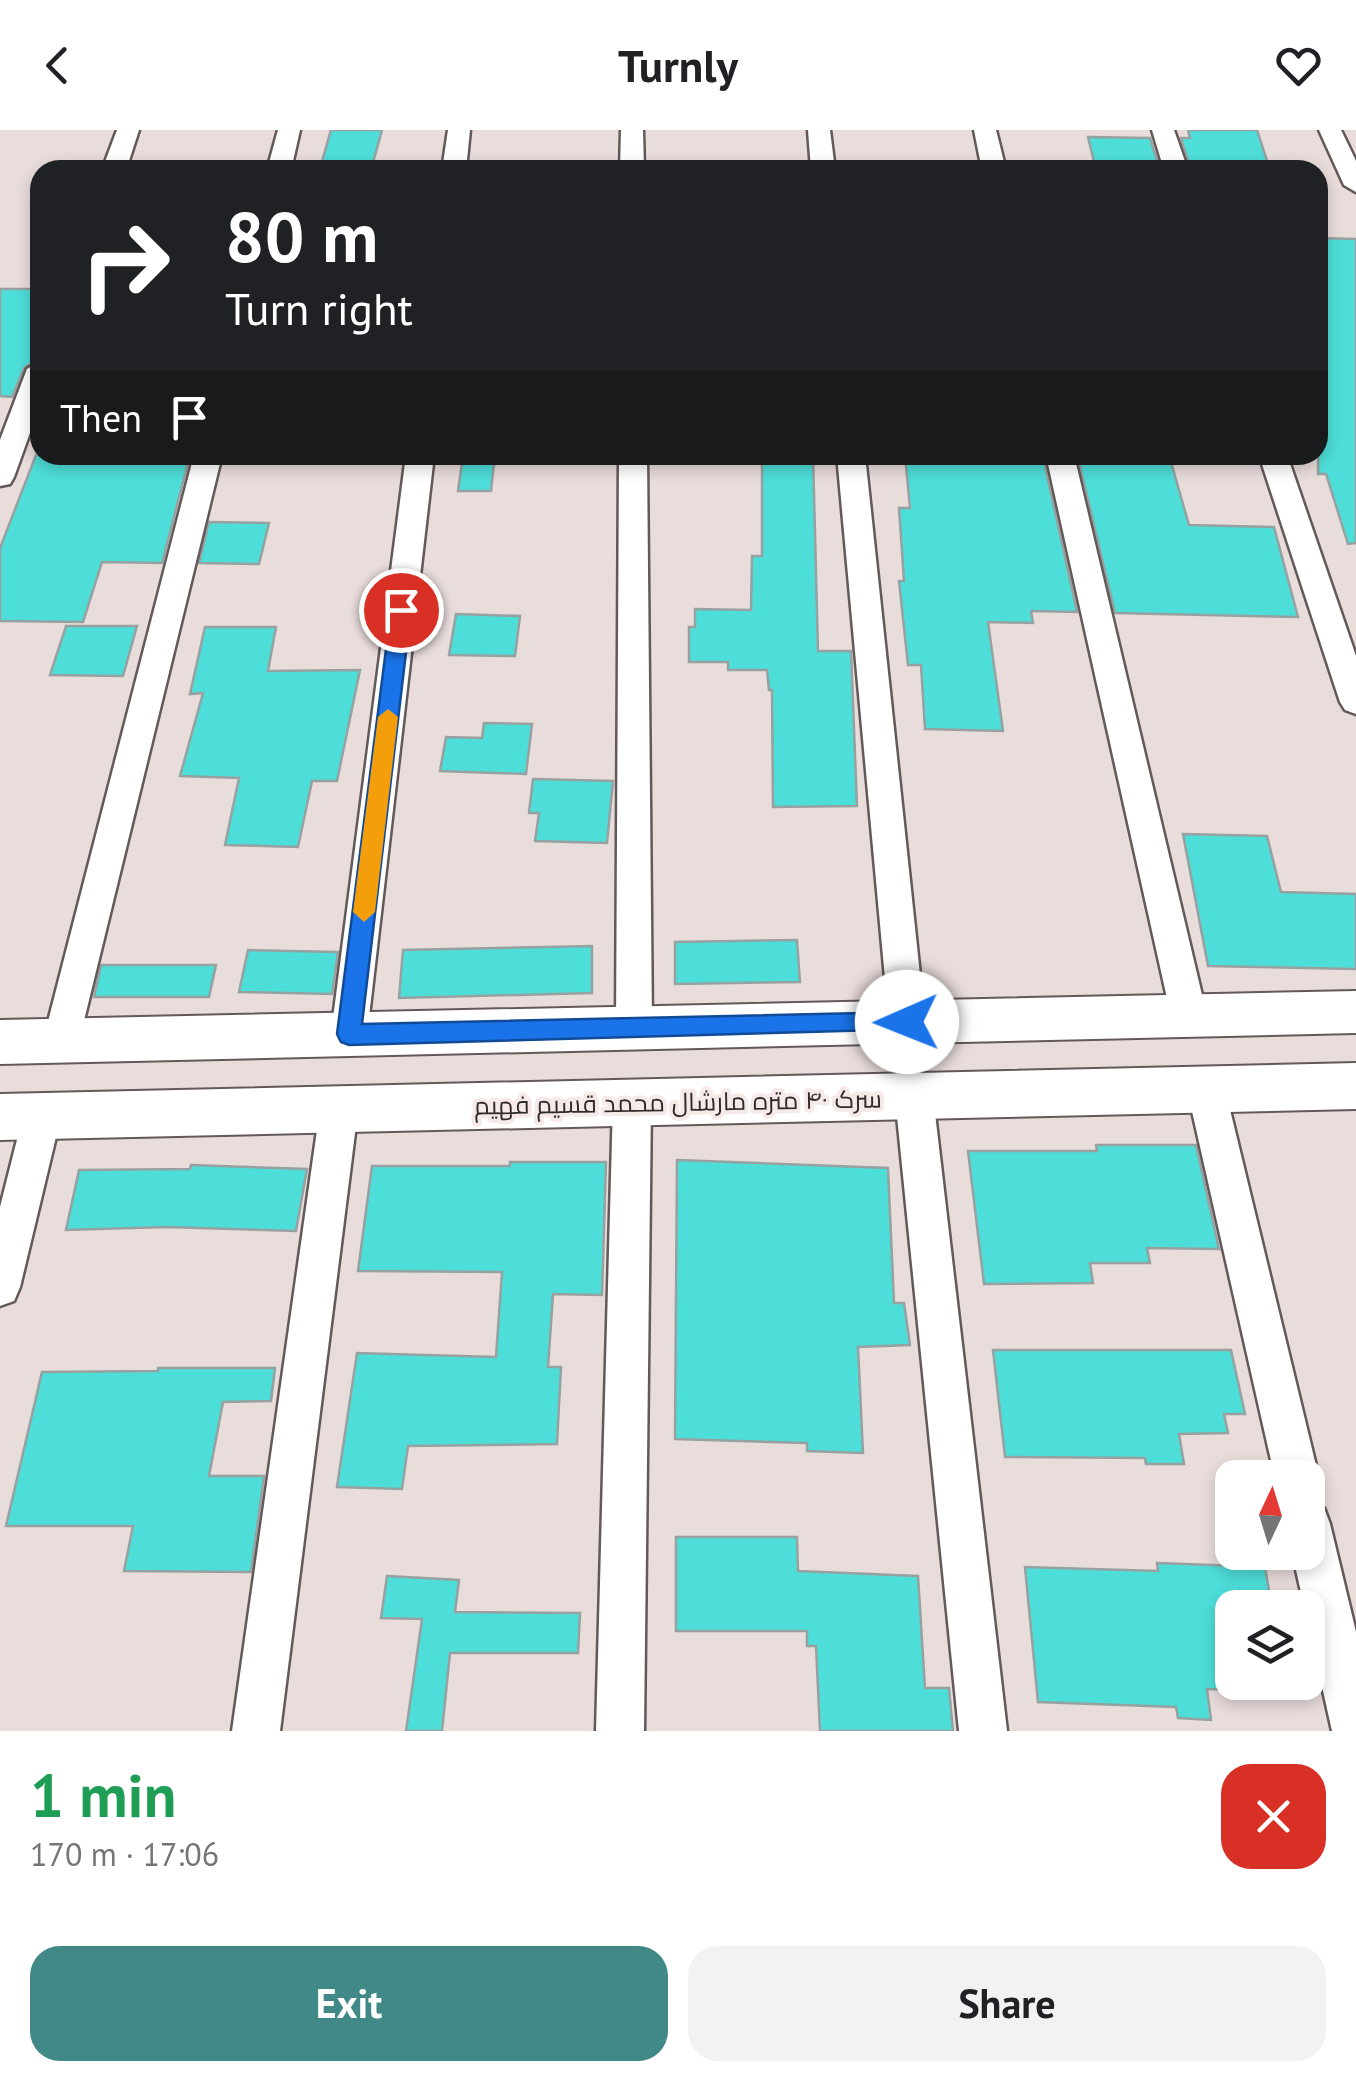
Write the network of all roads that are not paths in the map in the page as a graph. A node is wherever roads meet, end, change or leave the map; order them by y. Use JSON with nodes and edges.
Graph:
{"nodes":[{"id":1,"x":128,"y":130,"type":"edge"},
{"id":2,"x":290,"y":130,"type":"edge"},
{"id":3,"x":459,"y":130,"type":"edge"},
{"id":4,"x":632,"y":130,"type":"edge"},
{"id":5,"x":819,"y":130,"type":"edge"},
{"id":6,"x":985,"y":130,"type":"edge"},
{"id":7,"x":1163,"y":130,"type":"edge"},
{"id":8,"x":1330,"y":130,"type":"edge"},
{"id":9,"x":118,"y":160,"type":"edge"},
{"id":10,"x":282,"y":160,"type":"edge"},
{"id":11,"x":455,"y":160,"type":"edge"},
{"id":12,"x":632,"y":160,"type":"edge"},
{"id":13,"x":822,"y":160,"type":"edge"},
{"id":14,"x":992,"y":160,"type":"edge"},
{"id":15,"x":1173,"y":160,"type":"edge"},
{"id":16,"x":1356,"y":185,"type":"edge"},
{"id":17,"x":30,"y":396,"type":"edge"},
{"id":18,"x":205,"y":465,"type":"edge"},
{"id":19,"x":419,"y":465,"type":"edge"},
{"id":20,"x":633,"y":465,"type":"edge"},
{"id":21,"x":852,"y":465,"type":"edge"},
{"id":22,"x":1062,"y":465,"type":"edge"},
{"id":23,"x":1275,"y":465,"type":"edge"},
{"id":24,"x":0,"y":477,"type":"edge"},
{"id":25,"x":1356,"y":702,"type":"edge"},
{"id":26,"x":1356,"y":1012,"type":"edge"},
{"id":27,"x":1189,"y":1016,"type":"junction"},
{"id":28,"x":907,"y":1022,"type":"junction"},
{"id":29,"x":634,"y":1028,"type":"junction"},
{"id":30,"x":349,"y":1034,"type":"junction"},
{"id":31,"x":61,"y":1041,"type":"junction"},
{"id":32,"x":0,"y":1042,"type":"edge"},
{"id":33,"x":1356,"y":1086,"type":"edge"},
{"id":34,"x":1206,"y":1089,"type":"junction"},
{"id":35,"x":914,"y":1096,"type":"junction"},
{"id":36,"x":632,"y":1102,"type":"junction"},
{"id":37,"x":339,"y":1110,"type":"junction"},
{"id":38,"x":21,"y":1117,"type":"edge"},
{"id":39,"x":0,"y":1287,"type":"edge"},
{"id":40,"x":1293,"y":1460,"type":"edge"},
{"id":41,"x":1319,"y":1570,"type":"edge"},
{"id":42,"x":256,"y":1731,"type":"edge"},
{"id":43,"x":620,"y":1731,"type":"edge"},
{"id":44,"x":983,"y":1731,"type":"edge"},
{"id":45,"x":1356,"y":1731,"type":"edge"}],
"edges":[{"from":1,"to":9,"type":"street"},
{"from":2,"to":10,"type":"street"},
{"from":3,"to":11,"type":"street"},
{"from":4,"to":12,"type":"street"},
{"from":5,"to":13,"type":"street"},
{"from":6,"to":14,"type":"street"},
{"from":7,"to":15,"type":"street"},
{"from":8,"to":16,"type":"street"},
{"from":17,"to":24,"type":"street"},
{"from":18,"to":31,"type":"street"},
{"from":19,"to":30,"type":"street"},
{"from":20,"to":29,"type":"street"},
{"from":21,"to":28,"type":"street"},
{"from":22,"to":27,"type":"street"},
{"from":23,"to":25,"type":"street"},
{"from":26,"to":27,"type":"street"},
{"from":27,"to":28,"type":"street"},
{"from":28,"to":29,"type":"street"},
{"from":29,"to":30,"type":"street"},
{"from":30,"to":31,"type":"street"},
{"from":31,"to":32,"type":"street"},
{"from":33,"to":34,"type":"street","name":"سرک ۴۰ متره مارشال محمد قسیم فهیم"},
{"from":34,"to":35,"type":"street","name":"سرک ۴۰ متره مارشال محمد قسیم فهیم"},
{"from":34,"to":40,"type":"street"},
{"from":35,"to":36,"type":"street","name":"سرک ۴۰ متره مارشال محمد قسیم فهیم"},
{"from":35,"to":44,"type":"street"},
{"from":36,"to":37,"type":"street","name":"سرک ۴۰ متره مارشال محمد قسیم فهیم"},
{"from":36,"to":43,"type":"street"},
{"from":37,"to":38,"type":"street","name":"سرک ۴۰ متره مارشال محمد قسیم فهیم"},
{"from":37,"to":42,"type":"street"},
{"from":38,"to":39,"type":"street"},
{"from":41,"to":45,"type":"street"}]}
